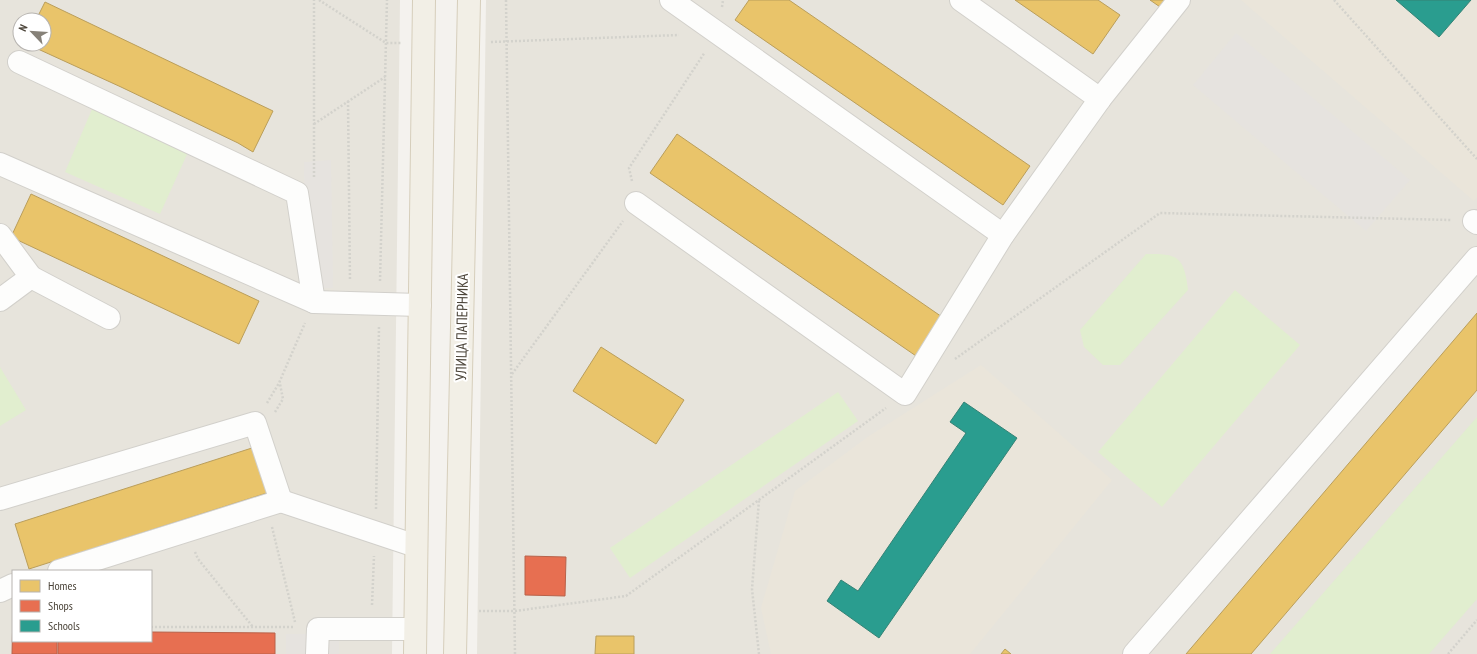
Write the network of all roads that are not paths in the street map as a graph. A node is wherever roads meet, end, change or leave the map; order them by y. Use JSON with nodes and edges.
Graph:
{"nodes":[{"id":1,"x":424,"y":0,"type":"edge"},
{"id":2,"x":469,"y":0,"type":"edge"},
{"id":3,"x":671,"y":0,"type":"edge"},
{"id":4,"x":961,"y":0,"type":"edge"},
{"id":5,"x":1179,"y":0,"type":"edge"},
{"id":6,"x":19,"y":62,"type":"dead end"},
{"id":7,"x":1100,"y":99,"type":"junction"},
{"id":8,"x":0,"y":164,"type":"edge"},
{"id":9,"x":636,"y":203,"type":"road end"},
{"id":10,"x":0,"y":235,"type":"edge"},
{"id":11,"x":1004,"y":235,"type":"junction"},
{"id":12,"x":1477,"y":258,"type":"edge"},
{"id":13,"x":31,"y":277,"type":"junction"},
{"id":14,"x":0,"y":300,"type":"edge"},
{"id":15,"x":314,"y":302,"type":"junction"},
{"id":16,"x":420,"y":305,"type":"junction"},
{"id":17,"x":109,"y":318,"type":"dead end"},
{"id":18,"x":0,"y":499,"type":"edge"},
{"id":19,"x":281,"y":501,"type":"junction"},
{"id":20,"x":416,"y":546,"type":"junction"},
{"id":21,"x":62,"y":570,"type":"edge"},
{"id":22,"x":12,"y":585,"type":"edge"},
{"id":23,"x":0,"y":591,"type":"edge"},
{"id":24,"x":415,"y":629,"type":"junction"},
{"id":25,"x":317,"y":654,"type":"edge"},
{"id":26,"x":415,"y":654,"type":"edge"},
{"id":27,"x":455,"y":654,"type":"edge"},
{"id":28,"x":1134,"y":654,"type":"edge"}],
"edges":[{"from":1,"to":16,"type":"main road"},
{"from":2,"to":27,"type":"main road","name":"УЛИЦА ПАПЕРНИКА"},
{"from":3,"to":11,"type":"lane"},
{"from":4,"to":7,"type":"lane"},
{"from":5,"to":7,"type":"lane"},
{"from":6,"to":15,"type":"lane"},
{"from":7,"to":11,"type":"lane"},
{"from":8,"to":15,"type":"lane"},
{"from":9,"to":11,"type":"lane"},
{"from":10,"to":13,"type":"lane"},
{"from":12,"to":28,"type":"lane"},
{"from":13,"to":14,"type":"lane"},
{"from":13,"to":17,"type":"lane"},
{"from":15,"to":16,"type":"lane"},
{"from":16,"to":20,"type":"main road"},
{"from":18,"to":19,"type":"lane"},
{"from":19,"to":20,"type":"lane"},
{"from":19,"to":21,"type":"lane"},
{"from":20,"to":24,"type":"main road"},
{"from":22,"to":23,"type":"lane"},
{"from":24,"to":25,"type":"lane"},
{"from":24,"to":26,"type":"main road"}]}
